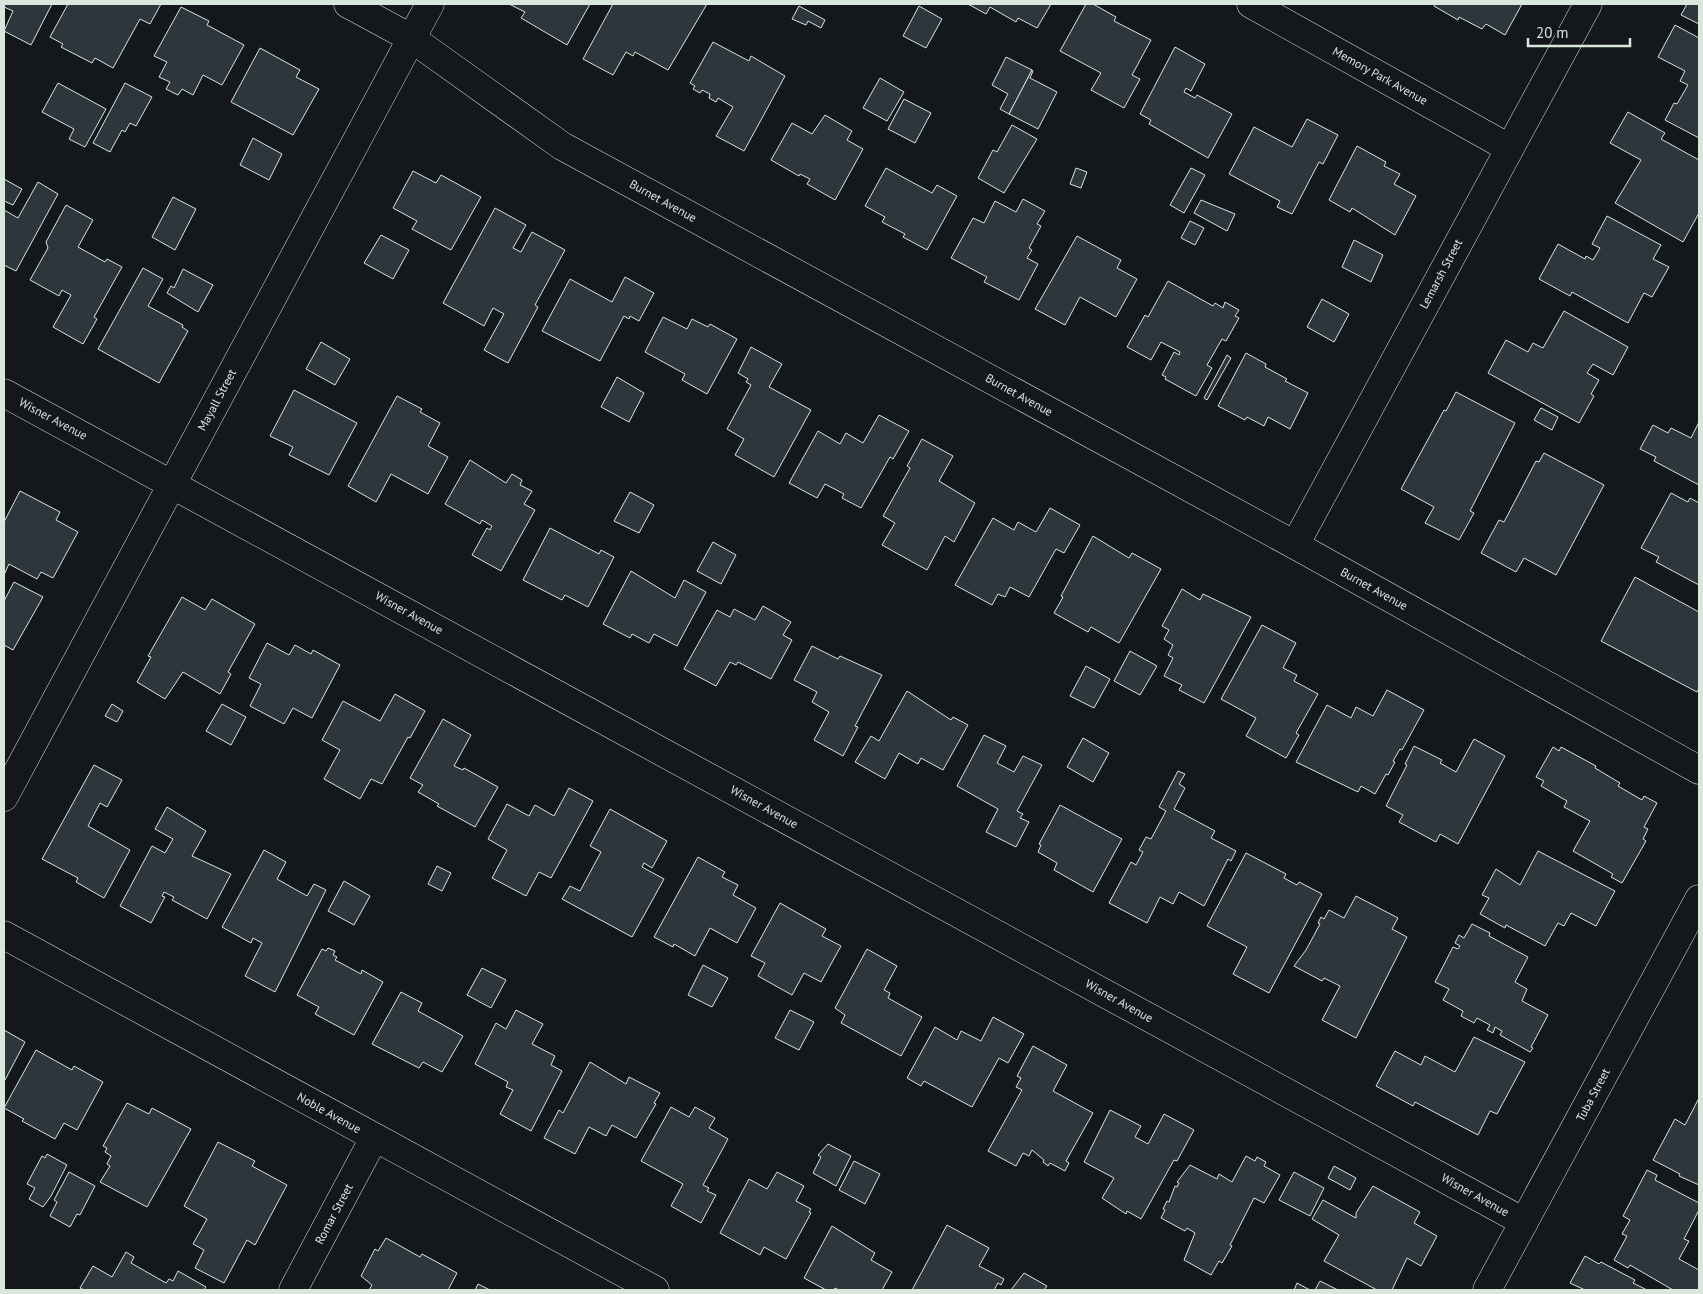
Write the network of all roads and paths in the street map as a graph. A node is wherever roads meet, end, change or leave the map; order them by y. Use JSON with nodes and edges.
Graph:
{"nodes":[{"id":1,"x":348,"y":4,"type":"edge"},
{"id":2,"x":430,"y":4,"type":"edge"},
{"id":3,"x":1251,"y":4,"type":"edge"},
{"id":4,"x":1588,"y":4,"type":"edge"},
{"id":5,"x":411,"y":38,"type":"junction"},
{"id":6,"x":1509,"y":148,"type":"junction"},
{"id":7,"x":4,"y":393,"type":"edge"},
{"id":8,"x":172,"y":484,"type":"junction"},
{"id":9,"x":1295,"y":546,"type":"junction"},
{"id":10,"x":1699,"y":770,"type":"edge"},
{"id":11,"x":4,"y":797,"type":"edge"},
{"id":12,"x":1699,"y":899,"type":"edge"},
{"id":13,"x":4,"y":934,"type":"edge"},
{"id":14,"x":374,"y":1138,"type":"junction"},
{"id":15,"x":1524,"y":1222,"type":"junction"},
{"id":16,"x":293,"y":1290,"type":"edge"},
{"id":17,"x":655,"y":1290,"type":"edge"},
{"id":18,"x":1487,"y":1290,"type":"edge"}],
"edges":[{"from":1,"to":5,"type":"street","name":"Burnet Avenue"},
{"from":2,"to":5,"type":"street","name":"Mayall Street"},
{"from":3,"to":6,"type":"street","name":"Memory Park Avenue"},
{"from":4,"to":6,"type":"street","name":"Lemarsh Street"},
{"from":5,"to":8,"type":"street","name":"Mayall Street"},
{"from":5,"to":9,"type":"street","name":"Burnet Avenue"},
{"from":6,"to":9,"type":"street","name":"Lemarsh Street"},
{"from":7,"to":8,"type":"street","name":"Wisner Avenue"},
{"from":8,"to":11,"type":"street","name":"Mayall Street"},
{"from":8,"to":15,"type":"street","name":"Wisner Avenue"},
{"from":9,"to":10,"type":"street","name":"Burnet Avenue"},
{"from":12,"to":15,"type":"street","name":"Tuba Street"},
{"from":13,"to":14,"type":"street","name":"Noble Avenue"},
{"from":14,"to":16,"type":"street","name":"Romar Street"},
{"from":14,"to":17,"type":"street","name":"Noble Avenue"},
{"from":15,"to":18,"type":"street","name":"Tuba Street"}]}
